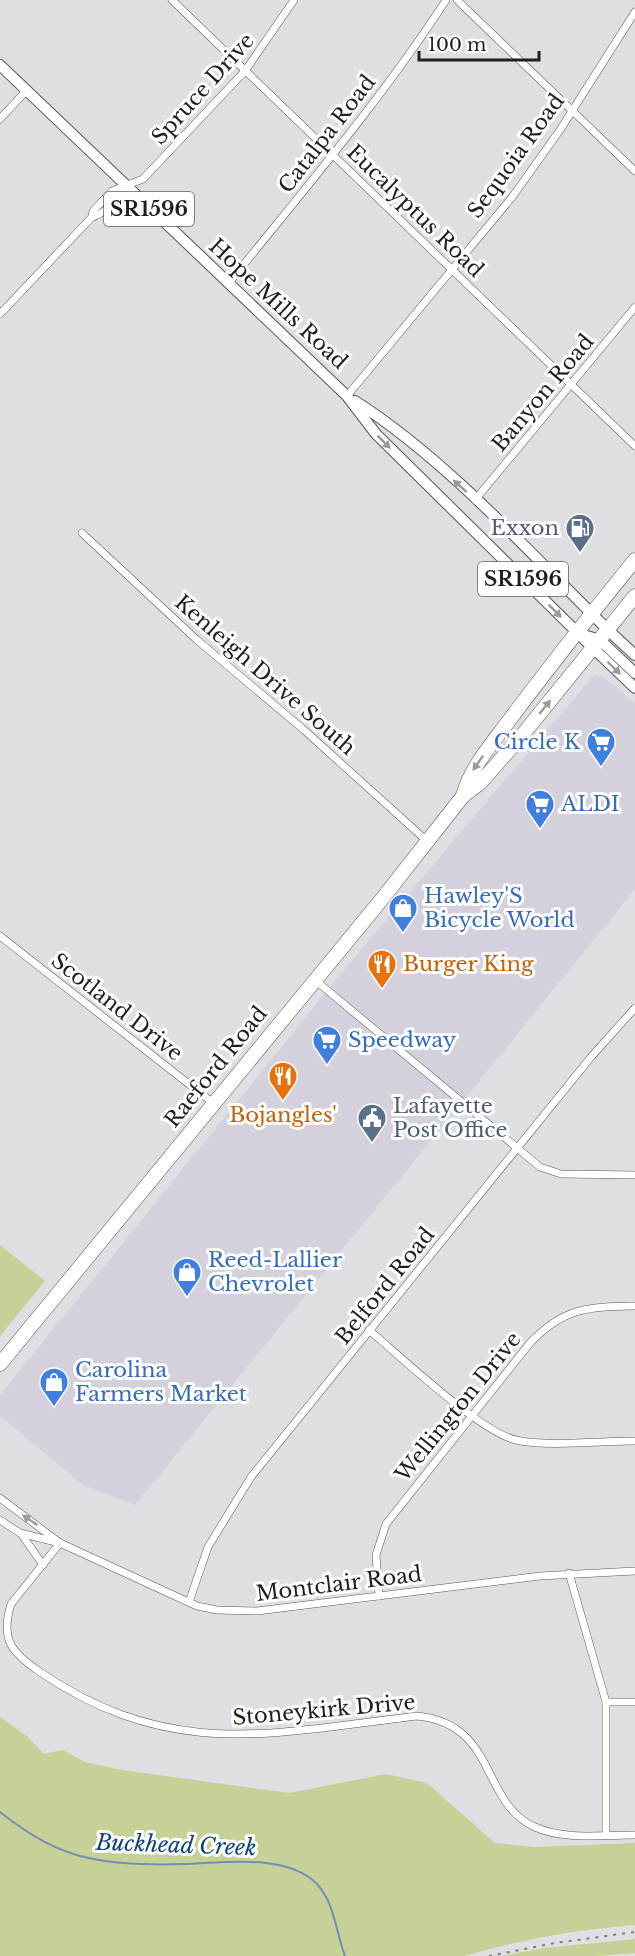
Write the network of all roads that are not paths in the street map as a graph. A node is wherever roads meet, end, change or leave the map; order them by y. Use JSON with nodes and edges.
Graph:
{"nodes":[{"id":1,"x":172,"y":0,"type":"edge"},
{"id":2,"x":294,"y":0,"type":"edge"},
{"id":3,"x":446,"y":0,"type":"edge"},
{"id":4,"x":457,"y":0,"type":"edge"},
{"id":5,"x":635,"y":12,"type":"edge"},
{"id":6,"x":0,"y":65,"type":"edge"},
{"id":7,"x":245,"y":71,"type":"junction"},
{"id":8,"x":26,"y":91,"type":"junction"},
{"id":9,"x":571,"y":110,"type":"junction"},
{"id":10,"x":0,"y":119,"type":"edge"},
{"id":11,"x":333,"y":154,"type":"junction"},
{"id":12,"x":635,"y":171,"type":"edge"},
{"id":13,"x":124,"y":186,"type":"junction"},
{"id":14,"x":452,"y":268,"type":"junction"},
{"id":15,"x":228,"y":284,"type":"junction"},
{"id":16,"x":635,"y":307,"type":"edge"},
{"id":17,"x":0,"y":314,"type":"edge"},
{"id":18,"x":571,"y":385,"type":"junction"},
{"id":19,"x":347,"y":396,"type":"junction"},
{"id":20,"x":635,"y":446,"type":"edge"},
{"id":21,"x":476,"y":500,"type":"junction"},
{"id":22,"x":82,"y":533,"type":"dead end"},
{"id":23,"x":635,"y":560,"type":"edge"},
{"id":24,"x":635,"y":596,"type":"edge"},
{"id":25,"x":592,"y":614,"type":"junction"},
{"id":26,"x":577,"y":633,"type":"junction"},
{"id":27,"x":600,"y":639,"type":"junction"},
{"id":28,"x":635,"y":655,"type":"edge"},
{"id":29,"x":635,"y":673,"type":"edge"},
{"id":30,"x":635,"y":688,"type":"edge"},
{"id":31,"x":462,"y":795,"type":"junction"},
{"id":32,"x":427,"y":841,"type":"junction"},
{"id":33,"x":0,"y":936,"type":"edge"},
{"id":34,"x":315,"y":981,"type":"junction"},
{"id":35,"x":635,"y":1008,"type":"edge"},
{"id":36,"x":213,"y":1103,"type":"junction"},
{"id":37,"x":517,"y":1150,"type":"junction"},
{"id":38,"x":635,"y":1175,"type":"edge"},
{"id":39,"x":635,"y":1306,"type":"edge"},
{"id":40,"x":369,"y":1330,"type":"junction"},
{"id":41,"x":0,"y":1364,"type":"edge"},
{"id":42,"x":472,"y":1416,"type":"junction"},
{"id":43,"x":635,"y":1441,"type":"edge"},
{"id":44,"x":0,"y":1498,"type":"edge"},
{"id":45,"x":0,"y":1520,"type":"edge"},
{"id":46,"x":20,"y":1533,"type":"junction"},
{"id":47,"x":60,"y":1543,"type":"junction"},
{"id":48,"x":43,"y":1565,"type":"junction"},
{"id":49,"x":635,"y":1571,"type":"edge"},
{"id":50,"x":569,"y":1573,"type":"junction"},
{"id":51,"x":379,"y":1596,"type":"junction"},
{"id":52,"x":189,"y":1602,"type":"junction"},
{"id":53,"x":606,"y":1702,"type":"junction"},
{"id":54,"x":635,"y":1702,"type":"edge"},
{"id":55,"x":606,"y":1835,"type":"junction"},
{"id":56,"x":635,"y":1835,"type":"edge"}],
"edges":[{"from":1,"to":7,"type":"street","name":"Eucalyptus Road"},
{"from":2,"to":7,"type":"street","name":"Spruce Drive"},
{"from":3,"to":11,"type":"street","name":"Catalpa Road"},
{"from":4,"to":9,"type":"street"},
{"from":5,"to":9,"type":"street","name":"Sequoia Road"},
{"from":6,"to":8,"type":"main road","name":"Hope Mills Road","number":"SR1596"},
{"from":7,"to":11,"type":"street","name":"Eucalyptus Road"},
{"from":7,"to":13,"type":"street","name":"Spruce Drive"},
{"from":8,"to":10,"type":"street"},
{"from":8,"to":13,"type":"main road","name":"Hope Mills Road","number":"SR1596"},
{"from":9,"to":12,"type":"street"},
{"from":9,"to":14,"type":"street","name":"Sequoia Road"},
{"from":11,"to":14,"type":"street","name":"Eucalyptus Road"},
{"from":11,"to":15,"type":"street","name":"Catalpa Road"},
{"from":13,"to":15,"type":"main road","name":"Hope Mills Road","number":"SR1596"},
{"from":13,"to":17,"type":"street","name":"Spruce Drive"},
{"from":14,"to":18,"type":"street","name":"Eucalyptus Road"},
{"from":14,"to":19,"type":"street","name":"Sequoia Road"},
{"from":15,"to":19,"type":"main road","name":"Hope Mills Road","number":"SR1596"},
{"from":16,"to":18,"type":"street","name":"Banyon Road"},
{"from":18,"to":20,"type":"street","name":"Eucalyptus Road"},
{"from":18,"to":21,"type":"street","name":"Banyon Road"},
{"from":21,"to":19,"type":"main road","name":"Hope Mills Road","number":"SR1596","one_way":true},
{"from":19,"to":26,"type":"main road","name":"Hope Mills Road","number":"SR1596","one_way":true},
{"from":21,"to":25,"type":"main road","name":"Hope Mills Road","number":"SR1596"},
{"from":22,"to":32,"type":"street","name":"Kenleigh Drive South"},
{"from":23,"to":25,"type":"highway","name":"Raeford Road"},
{"from":24,"to":27,"type":"highway","name":"Raeford Road"},
{"from":25,"to":26,"type":"highway","name":"Raeford Road"},
{"from":25,"to":27,"type":"main road","name":"Hope Mills Road","number":"SR1596"},
{"from":26,"to":27,"type":"main road","name":"Hope Mills Road"},
{"from":26,"to":31,"type":"highway","name":"Raeford Road","one_way":true},
{"from":27,"to":28,"type":"main road"},
{"from":27,"to":29,"type":"main road"},
{"from":27,"to":30,"type":"main road","one_way":true},
{"from":31,"to":27,"type":"highway","name":"Raeford Road","one_way":true},
{"from":31,"to":32,"type":"highway","name":"Raeford Road"},
{"from":32,"to":34,"type":"highway","name":"Raeford Road"},
{"from":33,"to":36,"type":"street","name":"Scotland Drive"},
{"from":34,"to":36,"type":"highway","name":"Raeford Road"},
{"from":34,"to":37,"type":"street"},
{"from":35,"to":37,"type":"street","name":"Belford Road"},
{"from":36,"to":41,"type":"highway","name":"Raeford Road"},
{"from":37,"to":38,"type":"street"},
{"from":37,"to":40,"type":"street","name":"Belford Road"},
{"from":39,"to":42,"type":"street","name":"Wellington Drive"},
{"from":40,"to":42,"type":"street"},
{"from":40,"to":52,"type":"street","name":"Belford Road"},
{"from":42,"to":43,"type":"street"},
{"from":42,"to":51,"type":"street","name":"Wellington Drive"},
{"from":47,"to":44,"type":"street","name":"Montclair Road","one_way":true},
{"from":45,"to":46,"type":"street","name":"Montclair Road"},
{"from":46,"to":47,"type":"street","name":"Montclair Road"},
{"from":46,"to":48,"type":"street"},
{"from":47,"to":48,"type":"street","name":"Stoneykirk Drive"},
{"from":47,"to":52,"type":"street","name":"Montclair Road"},
{"from":48,"to":55,"type":"street","name":"Stoneykirk Drive"},
{"from":49,"to":50,"type":"street","name":"Montclair Road"},
{"from":50,"to":51,"type":"street","name":"Montclair Road"},
{"from":50,"to":53,"type":"street"},
{"from":51,"to":52,"type":"street","name":"Montclair Road"},
{"from":53,"to":54,"type":"street"},
{"from":53,"to":55,"type":"street"},
{"from":55,"to":56,"type":"street","name":"Stoneykirk Drive"}]}
